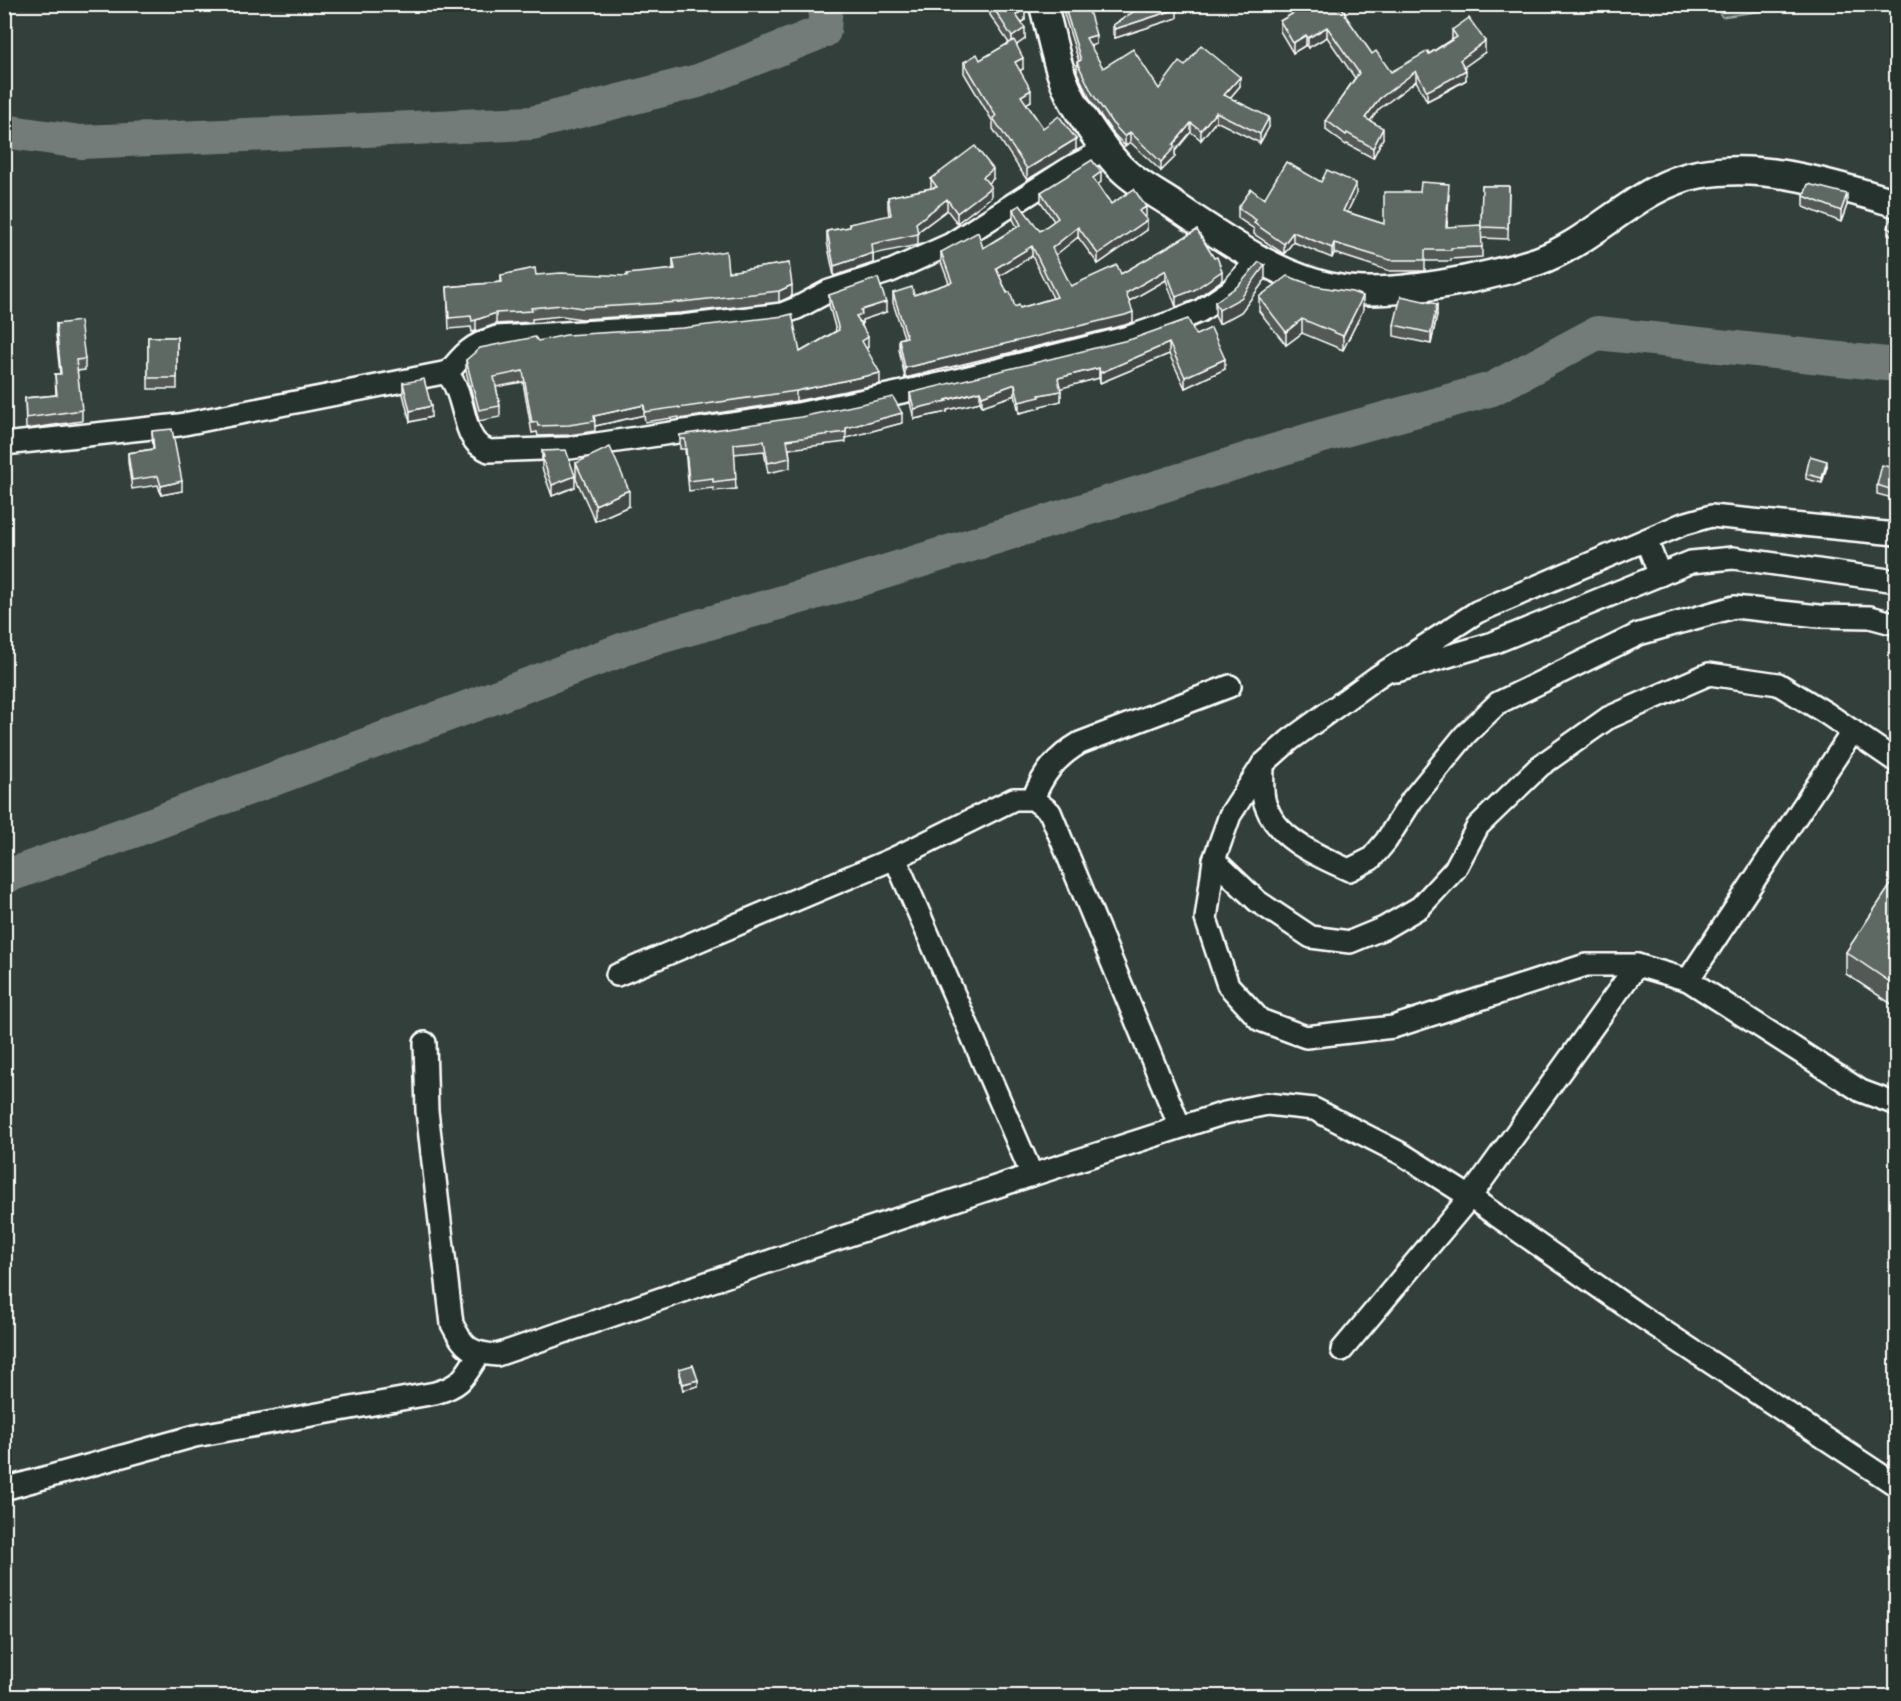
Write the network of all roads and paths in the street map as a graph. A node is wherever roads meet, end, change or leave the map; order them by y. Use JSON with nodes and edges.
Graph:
{"nodes":[{"id":1,"x":1043,"y":4,"type":"edge"},
{"id":2,"x":1106,"y":149,"type":"junction"},
{"id":3,"x":1896,"y":203,"type":"edge"},
{"id":4,"x":1259,"y":258,"type":"junction"},
{"id":5,"x":447,"y":374,"type":"junction"},
{"id":6,"x":4,"y":444,"type":"edge"},
{"id":7,"x":1896,"y":534,"type":"edge"},
{"id":8,"x":1646,"y":540,"type":"junction"},
{"id":9,"x":1660,"y":575,"type":"junction"},
{"id":10,"x":1896,"y":581,"type":"edge"},
{"id":11,"x":1896,"y":624,"type":"edge"},
{"id":12,"x":1377,"y":677,"type":"junction"},
{"id":13,"x":1230,"y":686,"type":"dead end"},
{"id":14,"x":1853,"y":731,"type":"junction"},
{"id":15,"x":1896,"y":761,"type":"edge"},
{"id":16,"x":1263,"y":764,"type":"junction"},
{"id":17,"x":1033,"y":799,"type":"junction"},
{"id":18,"x":895,"y":858,"type":"junction"},
{"id":19,"x":1214,"y":860,"type":"junction"},
{"id":20,"x":1637,"y":965,"type":"junction"},
{"id":21,"x":616,"y":975,"type":"dead end"},
{"id":22,"x":1688,"y":980,"type":"junction"},
{"id":23,"x":425,"y":1043,"type":"dead end"},
{"id":24,"x":1896,"y":1104,"type":"edge"},
{"id":25,"x":1180,"y":1127,"type":"junction"},
{"id":26,"x":1032,"y":1175,"type":"junction"},
{"id":27,"x":1470,"y":1197,"type":"junction"},
{"id":28,"x":1342,"y":1350,"type":"dead end"},
{"id":29,"x":479,"y":1354,"type":"junction"},
{"id":30,"x":1896,"y":1485,"type":"edge"},
{"id":31,"x":4,"y":1489,"type":"edge"}],
"edges":[{"from":1,"to":2,"type":"main road"},
{"from":2,"to":4,"type":"main road"},
{"from":2,"to":5,"type":"street"},
{"from":3,"to":4,"type":"main road"},
{"from":4,"to":5,"type":"street"},
{"from":5,"to":6,"type":"street"},
{"from":7,"to":8,"type":"street"},
{"from":8,"to":9,"type":"street"},
{"from":8,"to":12,"type":"street"},
{"from":9,"to":10,"type":"street"},
{"from":9,"to":12,"type":"street"},
{"from":11,"to":16,"type":"street"},
{"from":12,"to":16,"type":"street"},
{"from":13,"to":17,"type":"street"},
{"from":14,"to":15,"type":"street"},
{"from":14,"to":19,"type":"street"},
{"from":14,"to":22,"type":"street"},
{"from":16,"to":19,"type":"street"},
{"from":17,"to":18,"type":"street"},
{"from":17,"to":25,"type":"street"},
{"from":18,"to":21,"type":"street"},
{"from":18,"to":26,"type":"street"},
{"from":19,"to":20,"type":"street"},
{"from":20,"to":22,"type":"street"},
{"from":20,"to":27,"type":"street"},
{"from":22,"to":24,"type":"street"},
{"from":23,"to":29,"type":"street"},
{"from":25,"to":26,"type":"street"},
{"from":25,"to":27,"type":"street"},
{"from":26,"to":29,"type":"street"},
{"from":27,"to":28,"type":"street"},
{"from":27,"to":30,"type":"street"},
{"from":29,"to":31,"type":"street"}]}
